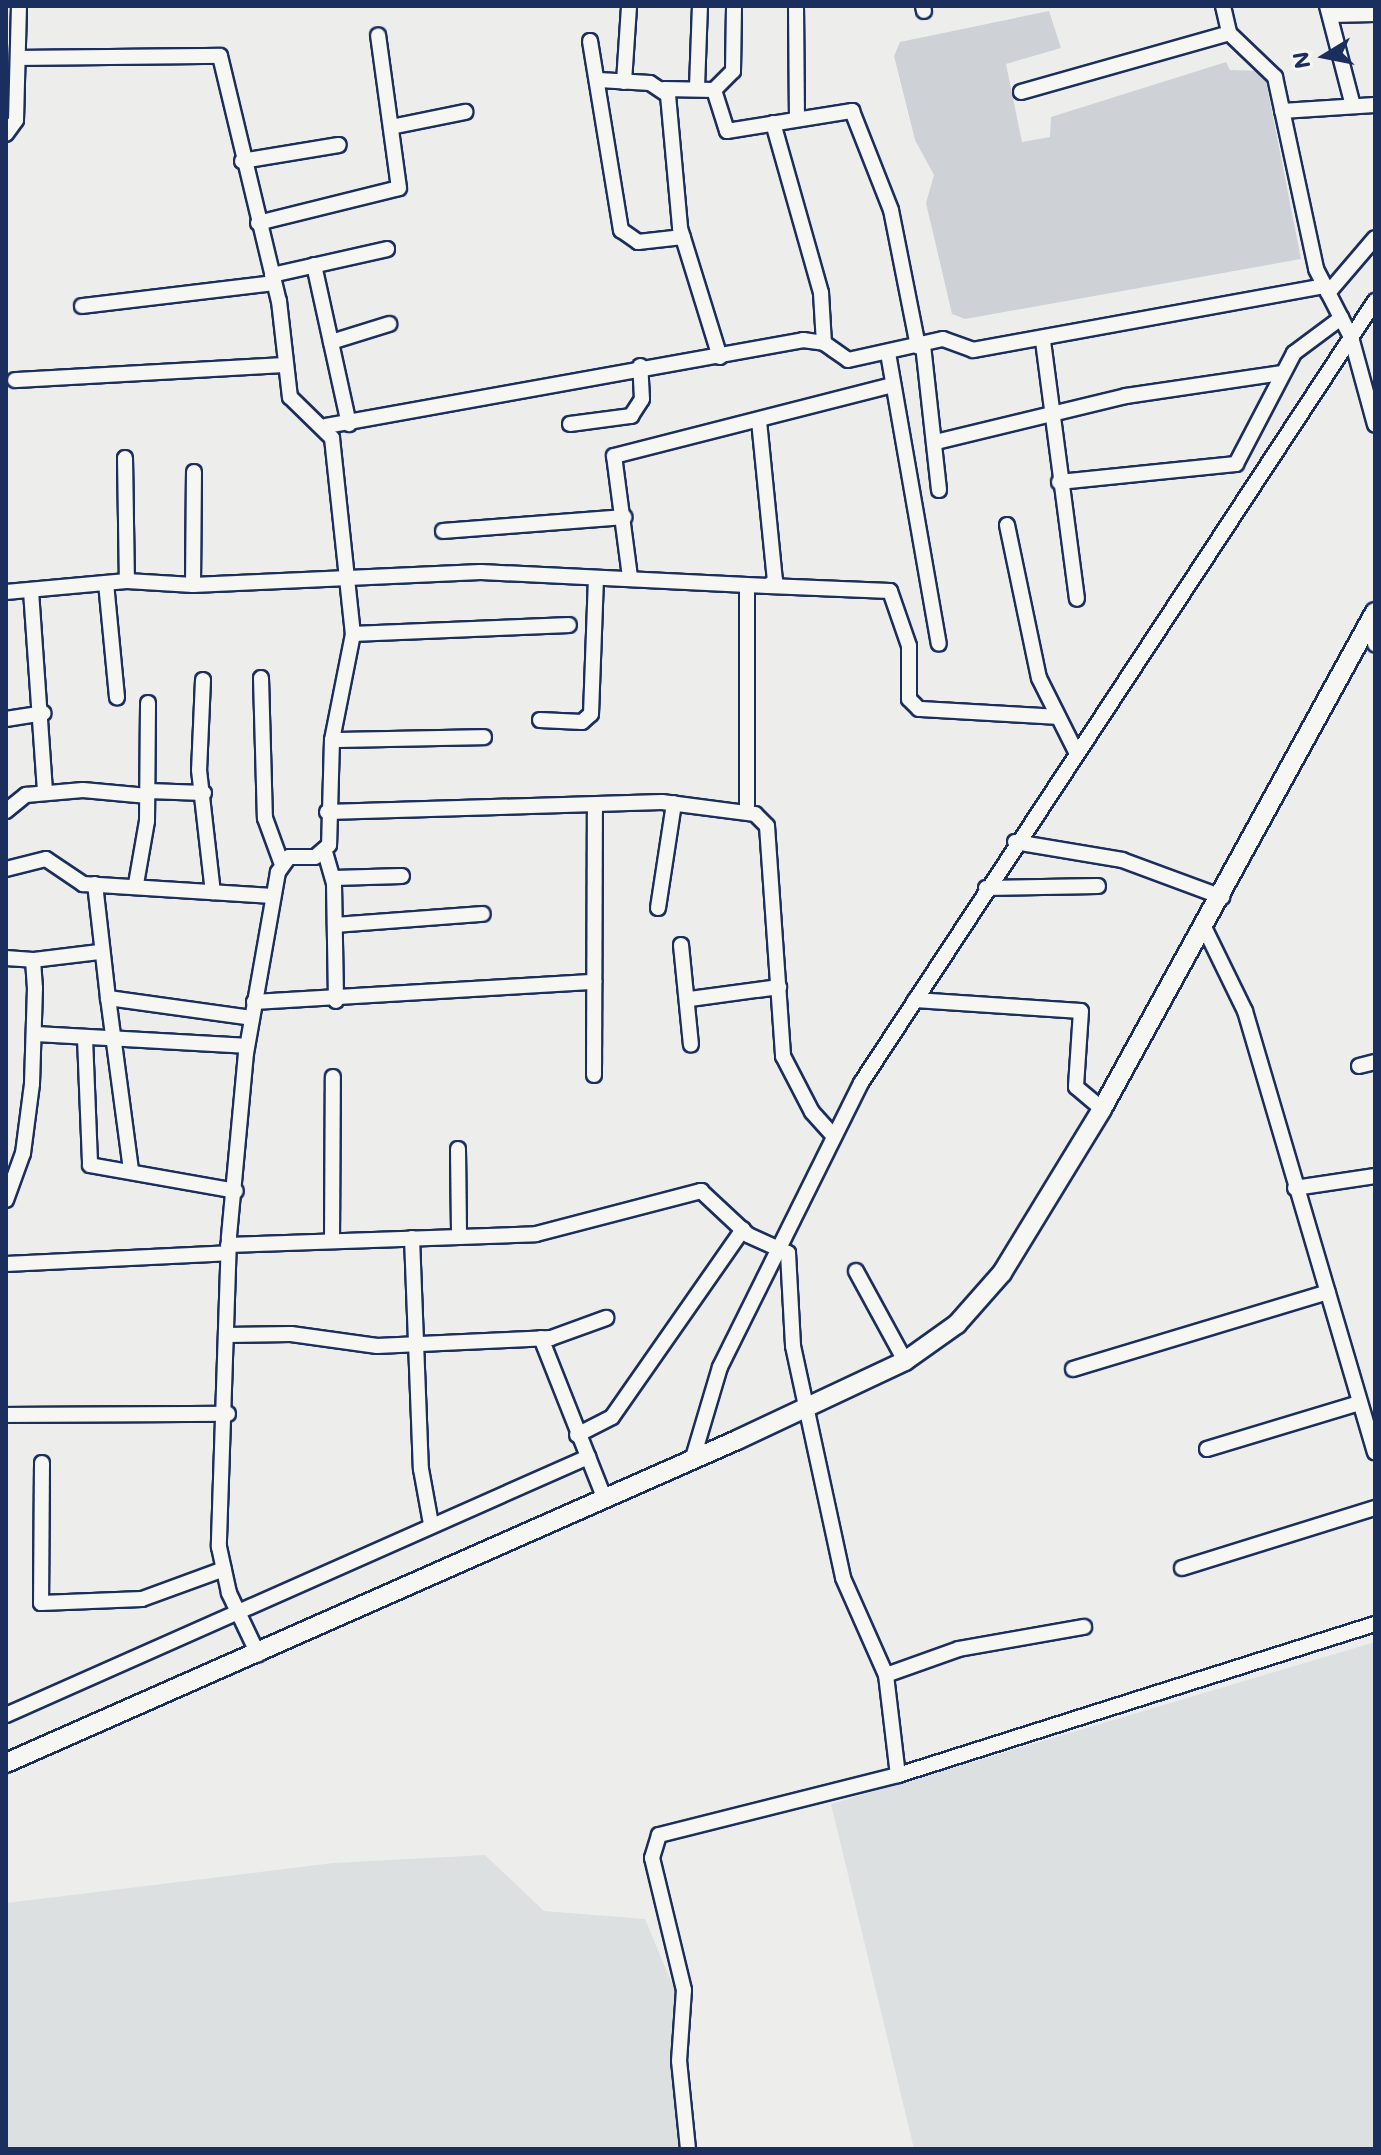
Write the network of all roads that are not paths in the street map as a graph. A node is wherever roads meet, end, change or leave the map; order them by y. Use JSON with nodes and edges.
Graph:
{"nodes":[{"id":1,"x":19,"y":6,"type":"edge"},
{"id":2,"x":629,"y":6,"type":"edge"},
{"id":3,"x":700,"y":6,"type":"edge"},
{"id":4,"x":734,"y":6,"type":"edge"},
{"id":5,"x":796,"y":6,"type":"edge"},
{"id":6,"x":1223,"y":6,"type":"edge"},
{"id":7,"x":1329,"y":10,"type":"edge"},
{"id":8,"x":1374,"y":18,"type":"edge"},
{"id":9,"x":1229,"y":33,"type":"junction"},
{"id":10,"x":378,"y":35,"type":"dead end"},
{"id":11,"x":590,"y":41,"type":"dead end"},
{"id":12,"x":16,"y":48,"type":"edge"},
{"id":13,"x":599,"y":80,"type":"junction"},
{"id":14,"x":624,"y":82,"type":"junction"},
{"id":15,"x":697,"y":87,"type":"junction"},
{"id":16,"x":664,"y":89,"type":"junction"},
{"id":17,"x":714,"y":90,"type":"junction"},
{"id":18,"x":1021,"y":92,"type":"dead end"},
{"id":19,"x":1375,"y":105,"type":"edge"},
{"id":20,"x":1353,"y":106,"type":"junction"},
{"id":21,"x":1282,"y":111,"type":"junction"},
{"id":22,"x":465,"y":112,"type":"dead end"},
{"id":23,"x":797,"y":119,"type":"junction"},
{"id":24,"x":773,"y":123,"type":"junction"},
{"id":25,"x":391,"y":127,"type":"junction"},
{"id":26,"x":6,"y":134,"type":"edge"},
{"id":27,"x":339,"y":145,"type":"dead end"},
{"id":28,"x":242,"y":161,"type":"junction"},
{"id":29,"x":258,"y":223,"type":"junction"},
{"id":30,"x":683,"y":237,"type":"junction"},
{"id":31,"x":1375,"y":238,"type":"edge"},
{"id":32,"x":387,"y":249,"type":"dead end"},
{"id":33,"x":314,"y":265,"type":"junction"},
{"id":34,"x":273,"y":279,"type":"junction"},
{"id":35,"x":1326,"y":289,"type":"junction"},
{"id":36,"x":1375,"y":301,"type":"edge"},
{"id":37,"x":82,"y":306,"type":"dead end"},
{"id":38,"x":1341,"y":318,"type":"junction"},
{"id":39,"x":389,"y":324,"type":"dead end"},
{"id":40,"x":1351,"y":337,"type":"junction"},
{"id":41,"x":1043,"y":341,"type":"junction"},
{"id":42,"x":331,"y":342,"type":"junction"},
{"id":43,"x":824,"y":343,"type":"junction"},
{"id":44,"x":920,"y":345,"type":"junction"},
{"id":45,"x":888,"y":353,"type":"junction"},
{"id":46,"x":720,"y":357,"type":"junction"},
{"id":47,"x":282,"y":365,"type":"junction"},
{"id":48,"x":640,"y":366,"type":"junction"},
{"id":49,"x":1282,"y":373,"type":"junction"},
{"id":50,"x":15,"y":380,"type":"dead end"},
{"id":51,"x":893,"y":385,"type":"junction"},
{"id":52,"x":1052,"y":419,"type":"junction"},
{"id":53,"x":759,"y":421,"type":"junction"},
{"id":54,"x":349,"y":424,"type":"junction"},
{"id":55,"x":570,"y":424,"type":"dead end"},
{"id":56,"x":1375,"y":425,"type":"edge"},
{"id":57,"x":326,"y":426,"type":"junction"},
{"id":58,"x":936,"y":442,"type":"junction"},
{"id":59,"x":125,"y":458,"type":"dead end"},
{"id":60,"x":194,"y":472,"type":"dead end"},
{"id":61,"x":1059,"y":482,"type":"junction"},
{"id":62,"x":939,"y":490,"type":"dead end"},
{"id":63,"x":624,"y":517,"type":"junction"},
{"id":64,"x":1007,"y":525,"type":"dead end"},
{"id":65,"x":443,"y":531,"type":"dead end"},
{"id":66,"x":630,"y":577,"type":"junction"},
{"id":67,"x":596,"y":578,"type":"junction"},
{"id":68,"x":349,"y":580,"type":"junction"},
{"id":69,"x":127,"y":581,"type":"junction"},
{"id":70,"x":106,"y":583,"type":"junction"},
{"id":71,"x":193,"y":585,"type":"junction"},
{"id":72,"x":747,"y":586,"type":"junction"},
{"id":73,"x":768,"y":586,"type":"junction"},
{"id":74,"x":31,"y":591,"type":"junction"},
{"id":75,"x":6,"y":592,"type":"edge"},
{"id":76,"x":1077,"y":599,"type":"dead end"},
{"id":77,"x":1372,"y":617,"type":"edge"},
{"id":78,"x":569,"y":625,"type":"dead end"},
{"id":79,"x":353,"y":634,"type":"junction"},
{"id":80,"x":939,"y":644,"type":"dead end"},
{"id":81,"x":1375,"y":644,"type":"edge"},
{"id":82,"x":261,"y":678,"type":"dead end"},
{"id":83,"x":203,"y":680,"type":"dead end"},
{"id":84,"x":117,"y":697,"type":"dead end"},
{"id":85,"x":148,"y":703,"type":"dead end"},
{"id":86,"x":44,"y":713,"type":"junction"},
{"id":87,"x":1057,"y":717,"type":"junction"},
{"id":88,"x":6,"y":719,"type":"edge"},
{"id":89,"x":540,"y":720,"type":"dead end"},
{"id":90,"x":484,"y":737,"type":"dead end"},
{"id":91,"x":332,"y":740,"type":"junction"},
{"id":92,"x":1076,"y":752,"type":"junction"},
{"id":93,"x":45,"y":793,"type":"junction"},
{"id":94,"x":148,"y":793,"type":"junction"},
{"id":95,"x":204,"y":793,"type":"junction"},
{"id":96,"x":674,"y":803,"type":"junction"},
{"id":97,"x":595,"y":805,"type":"junction"},
{"id":98,"x":6,"y":811,"type":"edge"},
{"id":99,"x":327,"y":812,"type":"junction"},
{"id":100,"x":747,"y":812,"type":"junction"},
{"id":101,"x":1015,"y":842,"type":"junction"},
{"id":102,"x":325,"y":852,"type":"junction"},
{"id":103,"x":281,"y":862,"type":"junction"},
{"id":104,"x":6,"y":869,"type":"edge"},
{"id":105,"x":402,"y":876,"type":"dead end"},
{"id":106,"x":334,"y":878,"type":"junction"},
{"id":107,"x":95,"y":884,"type":"junction"},
{"id":108,"x":136,"y":884,"type":"junction"},
{"id":109,"x":1098,"y":886,"type":"dead end"},
{"id":110,"x":986,"y":888,"type":"junction"},
{"id":111,"x":213,"y":892,"type":"junction"},
{"id":112,"x":273,"y":896,"type":"junction"},
{"id":113,"x":1222,"y":897,"type":"junction"},
{"id":114,"x":658,"y":908,"type":"dead end"},
{"id":115,"x":483,"y":914,"type":"dead end"},
{"id":116,"x":335,"y":925,"type":"junction"},
{"id":117,"x":1205,"y":929,"type":"junction"},
{"id":118,"x":681,"y":945,"type":"dead end"},
{"id":119,"x":99,"y":952,"type":"junction"},
{"id":120,"x":6,"y":958,"type":"edge"},
{"id":121,"x":33,"y":960,"type":"junction"},
{"id":122,"x":594,"y":982,"type":"junction"},
{"id":123,"x":779,"y":987,"type":"junction"},
{"id":124,"x":108,"y":998,"type":"junction"},
{"id":125,"x":690,"y":999,"type":"junction"},
{"id":126,"x":915,"y":1000,"type":"junction"},
{"id":127,"x":336,"y":1001,"type":"junction"},
{"id":128,"x":254,"y":1002,"type":"junction"},
{"id":129,"x":252,"y":1018,"type":"junction"},
{"id":130,"x":34,"y":1034,"type":"junction"},
{"id":131,"x":85,"y":1038,"type":"junction"},
{"id":132,"x":113,"y":1040,"type":"junction"},
{"id":133,"x":691,"y":1045,"type":"dead end"},
{"id":134,"x":247,"y":1046,"type":"junction"},
{"id":135,"x":1375,"y":1062,"type":"edge"},
{"id":136,"x":1359,"y":1066,"type":"dead end"},
{"id":137,"x":594,"y":1075,"type":"dead end"},
{"id":138,"x":333,"y":1077,"type":"dead end"},
{"id":139,"x":1102,"y":1109,"type":"junction"},
{"id":140,"x":833,"y":1135,"type":"junction"},
{"id":141,"x":458,"y":1149,"type":"dead end"},
{"id":142,"x":131,"y":1170,"type":"junction"},
{"id":143,"x":1375,"y":1176,"type":"edge"},
{"id":144,"x":1295,"y":1188,"type":"junction"},
{"id":145,"x":236,"y":1191,"type":"junction"},
{"id":146,"x":6,"y":1200,"type":"edge"},
{"id":147,"x":743,"y":1229,"type":"junction"},
{"id":148,"x":459,"y":1237,"type":"junction"},
{"id":149,"x":412,"y":1238,"type":"junction"},
{"id":150,"x":332,"y":1241,"type":"junction"},
{"id":151,"x":777,"y":1248,"type":"junction"},
{"id":152,"x":228,"y":1249,"type":"junction"},
{"id":153,"x":6,"y":1264,"type":"edge"},
{"id":154,"x":856,"y":1271,"type":"dead end"},
{"id":155,"x":1328,"y":1292,"type":"junction"},
{"id":156,"x":606,"y":1318,"type":"dead end"},
{"id":157,"x":227,"y":1335,"type":"junction"},
{"id":158,"x":541,"y":1338,"type":"junction"},
{"id":159,"x":415,"y":1343,"type":"junction"},
{"id":160,"x":905,"y":1361,"type":"junction"},
{"id":161,"x":1073,"y":1369,"type":"dead end"},
{"id":162,"x":1359,"y":1403,"type":"junction"},
{"id":163,"x":808,"y":1407,"type":"junction"},
{"id":164,"x":228,"y":1414,"type":"junction"},
{"id":165,"x":6,"y":1415,"type":"edge"},
{"id":166,"x":577,"y":1435,"type":"junction"},
{"id":167,"x":1207,"y":1449,"type":"dead end"},
{"id":168,"x":1375,"y":1452,"type":"edge"},
{"id":169,"x":588,"y":1457,"type":"junction"},
{"id":170,"x":692,"y":1461,"type":"junction"},
{"id":171,"x":42,"y":1463,"type":"dead end"},
{"id":172,"x":605,"y":1500,"type":"junction"},
{"id":173,"x":1375,"y":1508,"type":"edge"},
{"id":174,"x":431,"y":1524,"type":"junction"},
{"id":175,"x":1182,"y":1568,"type":"dead end"},
{"id":176,"x":224,"y":1569,"type":"junction"},
{"id":177,"x":239,"y":1609,"type":"junction"},
{"id":178,"x":1375,"y":1624,"type":"edge"},
{"id":179,"x":1084,"y":1627,"type":"dead end"},
{"id":180,"x":258,"y":1654,"type":"junction"},
{"id":181,"x":886,"y":1675,"type":"junction"},
{"id":182,"x":6,"y":1715,"type":"edge"},
{"id":183,"x":6,"y":1763,"type":"edge"},
{"id":184,"x":898,"y":1775,"type":"junction"},
{"id":185,"x":688,"y":2149,"type":"edge"}],
"edges":[{"from":1,"to":12,"type":"street"},
{"from":2,"to":14,"type":"street"},
{"from":3,"to":15,"type":"street"},
{"from":4,"to":17,"type":"street"},
{"from":5,"to":23,"type":"street"},
{"from":6,"to":9,"type":"street"},
{"from":7,"to":8,"type":"street"},
{"from":7,"to":20,"type":"street"},
{"from":9,"to":18,"type":"street"},
{"from":9,"to":21,"type":"street"},
{"from":10,"to":25,"type":"street"},
{"from":11,"to":13,"type":"street"},
{"from":12,"to":26,"type":"street"},
{"from":12,"to":28,"type":"street"},
{"from":13,"to":14,"type":"street"},
{"from":13,"to":30,"type":"street"},
{"from":14,"to":16,"type":"street"},
{"from":15,"to":16,"type":"street"},
{"from":15,"to":17,"type":"street"},
{"from":16,"to":30,"type":"street"},
{"from":17,"to":24,"type":"street"},
{"from":19,"to":20,"type":"street"},
{"from":20,"to":21,"type":"street"},
{"from":21,"to":35,"type":"street"},
{"from":22,"to":25,"type":"street"},
{"from":23,"to":24,"type":"street"},
{"from":23,"to":44,"type":"street"},
{"from":24,"to":43,"type":"street"},
{"from":25,"to":29,"type":"street"},
{"from":27,"to":28,"type":"street"},
{"from":28,"to":29,"type":"street"},
{"from":29,"to":34,"type":"street"},
{"from":30,"to":46,"type":"street"},
{"from":31,"to":35,"type":"street"},
{"from":32,"to":33,"type":"street"},
{"from":33,"to":34,"type":"street"},
{"from":33,"to":42,"type":"street"},
{"from":34,"to":37,"type":"street"},
{"from":34,"to":47,"type":"street"},
{"from":35,"to":38,"type":"street"},
{"from":35,"to":41,"type":"street"},
{"from":36,"to":40,"type":"street"},
{"from":38,"to":40,"type":"street"},
{"from":38,"to":49,"type":"street"},
{"from":39,"to":42,"type":"street"},
{"from":40,"to":56,"type":"street"},
{"from":40,"to":92,"type":"street"},
{"from":41,"to":44,"type":"street"},
{"from":41,"to":52,"type":"street"},
{"from":42,"to":54,"type":"street"},
{"from":43,"to":45,"type":"street"},
{"from":43,"to":46,"type":"street"},
{"from":44,"to":45,"type":"street"},
{"from":44,"to":58,"type":"street"},
{"from":45,"to":51,"type":"street"},
{"from":46,"to":48,"type":"street"},
{"from":47,"to":50,"type":"street"},
{"from":47,"to":57,"type":"street"},
{"from":48,"to":54,"type":"street"},
{"from":48,"to":55,"type":"street"},
{"from":49,"to":52,"type":"street"},
{"from":49,"to":61,"type":"street"},
{"from":51,"to":53,"type":"street"},
{"from":51,"to":80,"type":"street"},
{"from":52,"to":58,"type":"street"},
{"from":52,"to":61,"type":"street"},
{"from":53,"to":63,"type":"street"},
{"from":53,"to":73,"type":"street"},
{"from":54,"to":57,"type":"street"},
{"from":57,"to":68,"type":"street"},
{"from":58,"to":62,"type":"street"},
{"from":59,"to":69,"type":"street"},
{"from":60,"to":71,"type":"street"},
{"from":61,"to":76,"type":"street"},
{"from":63,"to":65,"type":"street"},
{"from":63,"to":66,"type":"street"},
{"from":64,"to":87,"type":"street"},
{"from":66,"to":67,"type":"street"},
{"from":66,"to":72,"type":"street"},
{"from":67,"to":68,"type":"street"},
{"from":67,"to":89,"type":"street"},
{"from":68,"to":71,"type":"street"},
{"from":68,"to":79,"type":"street"},
{"from":69,"to":70,"type":"street"},
{"from":69,"to":71,"type":"street"},
{"from":70,"to":74,"type":"street"},
{"from":70,"to":84,"type":"street"},
{"from":72,"to":73,"type":"street"},
{"from":72,"to":100,"type":"street"},
{"from":73,"to":87,"type":"street"},
{"from":74,"to":75,"type":"street"},
{"from":74,"to":86,"type":"street"},
{"from":77,"to":81,"type":"street"},
{"from":77,"to":113,"type":"main road"},
{"from":78,"to":79,"type":"street"},
{"from":79,"to":91,"type":"street"},
{"from":82,"to":103,"type":"street"},
{"from":83,"to":95,"type":"street"},
{"from":85,"to":94,"type":"street"},
{"from":86,"to":88,"type":"street"},
{"from":86,"to":93,"type":"street"},
{"from":87,"to":92,"type":"street"},
{"from":90,"to":91,"type":"street"},
{"from":91,"to":99,"type":"street"},
{"from":92,"to":101,"type":"street"},
{"from":93,"to":94,"type":"street"},
{"from":93,"to":98,"type":"street"},
{"from":94,"to":95,"type":"street"},
{"from":94,"to":108,"type":"street"},
{"from":95,"to":111,"type":"street"},
{"from":96,"to":97,"type":"street"},
{"from":96,"to":100,"type":"street"},
{"from":96,"to":114,"type":"street"},
{"from":97,"to":99,"type":"street"},
{"from":97,"to":122,"type":"street"},
{"from":99,"to":102,"type":"street"},
{"from":100,"to":123,"type":"street"},
{"from":101,"to":110,"type":"street"},
{"from":101,"to":113,"type":"street"},
{"from":102,"to":103,"type":"street"},
{"from":102,"to":106,"type":"street"},
{"from":103,"to":112,"type":"street"},
{"from":104,"to":107,"type":"street"},
{"from":105,"to":106,"type":"street"},
{"from":106,"to":116,"type":"street"},
{"from":107,"to":108,"type":"street"},
{"from":107,"to":119,"type":"street"},
{"from":108,"to":111,"type":"street"},
{"from":109,"to":110,"type":"street"},
{"from":110,"to":126,"type":"street"},
{"from":111,"to":112,"type":"street"},
{"from":112,"to":128,"type":"street"},
{"from":113,"to":117,"type":"main road"},
{"from":115,"to":116,"type":"street"},
{"from":116,"to":127,"type":"street"},
{"from":117,"to":139,"type":"main road"},
{"from":117,"to":144,"type":"street"},
{"from":118,"to":125,"type":"street"},
{"from":119,"to":121,"type":"street"},
{"from":119,"to":124,"type":"street"},
{"from":120,"to":121,"type":"street"},
{"from":121,"to":130,"type":"street"},
{"from":122,"to":127,"type":"street"},
{"from":122,"to":137,"type":"street"},
{"from":123,"to":125,"type":"street"},
{"from":123,"to":140,"type":"street"},
{"from":124,"to":129,"type":"street"},
{"from":124,"to":132,"type":"street"},
{"from":125,"to":133,"type":"street"},
{"from":126,"to":139,"type":"street"},
{"from":126,"to":140,"type":"street"},
{"from":127,"to":128,"type":"street"},
{"from":128,"to":129,"type":"street"},
{"from":129,"to":134,"type":"street"},
{"from":130,"to":131,"type":"street"},
{"from":130,"to":146,"type":"street"},
{"from":131,"to":132,"type":"street"},
{"from":131,"to":142,"type":"street"},
{"from":132,"to":134,"type":"street"},
{"from":132,"to":142,"type":"street"},
{"from":134,"to":145,"type":"street"},
{"from":135,"to":136,"type":"street"},
{"from":138,"to":150,"type":"street"},
{"from":139,"to":160,"type":"main road"},
{"from":140,"to":151,"type":"street"},
{"from":141,"to":148,"type":"street"},
{"from":142,"to":145,"type":"street"},
{"from":143,"to":144,"type":"street"},
{"from":144,"to":155,"type":"street"},
{"from":145,"to":152,"type":"street"},
{"from":147,"to":148,"type":"street"},
{"from":147,"to":151,"type":"street"},
{"from":147,"to":166,"type":"street"},
{"from":148,"to":149,"type":"street"},
{"from":149,"to":150,"type":"street"},
{"from":149,"to":159,"type":"street"},
{"from":150,"to":152,"type":"street"},
{"from":151,"to":163,"type":"street"},
{"from":151,"to":170,"type":"street"},
{"from":152,"to":153,"type":"street"},
{"from":152,"to":157,"type":"street"},
{"from":154,"to":160,"type":"street"},
{"from":155,"to":161,"type":"street"},
{"from":155,"to":162,"type":"street"},
{"from":156,"to":158,"type":"street"},
{"from":157,"to":159,"type":"street"},
{"from":157,"to":164,"type":"street"},
{"from":158,"to":159,"type":"street"},
{"from":158,"to":166,"type":"street"},
{"from":159,"to":174,"type":"street"},
{"from":160,"to":163,"type":"main road"},
{"from":162,"to":167,"type":"street"},
{"from":162,"to":168,"type":"street"},
{"from":163,"to":170,"type":"main road"},
{"from":163,"to":181,"type":"street"},
{"from":164,"to":165,"type":"street"},
{"from":164,"to":176,"type":"street"},
{"from":166,"to":169,"type":"street"},
{"from":169,"to":172,"type":"street"},
{"from":169,"to":174,"type":"street"},
{"from":170,"to":172,"type":"main road"},
{"from":171,"to":176,"type":"street"},
{"from":172,"to":180,"type":"main road"},
{"from":173,"to":175,"type":"street"},
{"from":174,"to":177,"type":"street"},
{"from":176,"to":177,"type":"street"},
{"from":177,"to":180,"type":"street"},
{"from":177,"to":182,"type":"street"},
{"from":178,"to":184,"type":"street"},
{"from":179,"to":181,"type":"street"},
{"from":180,"to":183,"type":"main road"},
{"from":181,"to":184,"type":"street"},
{"from":184,"to":185,"type":"street"}]}
